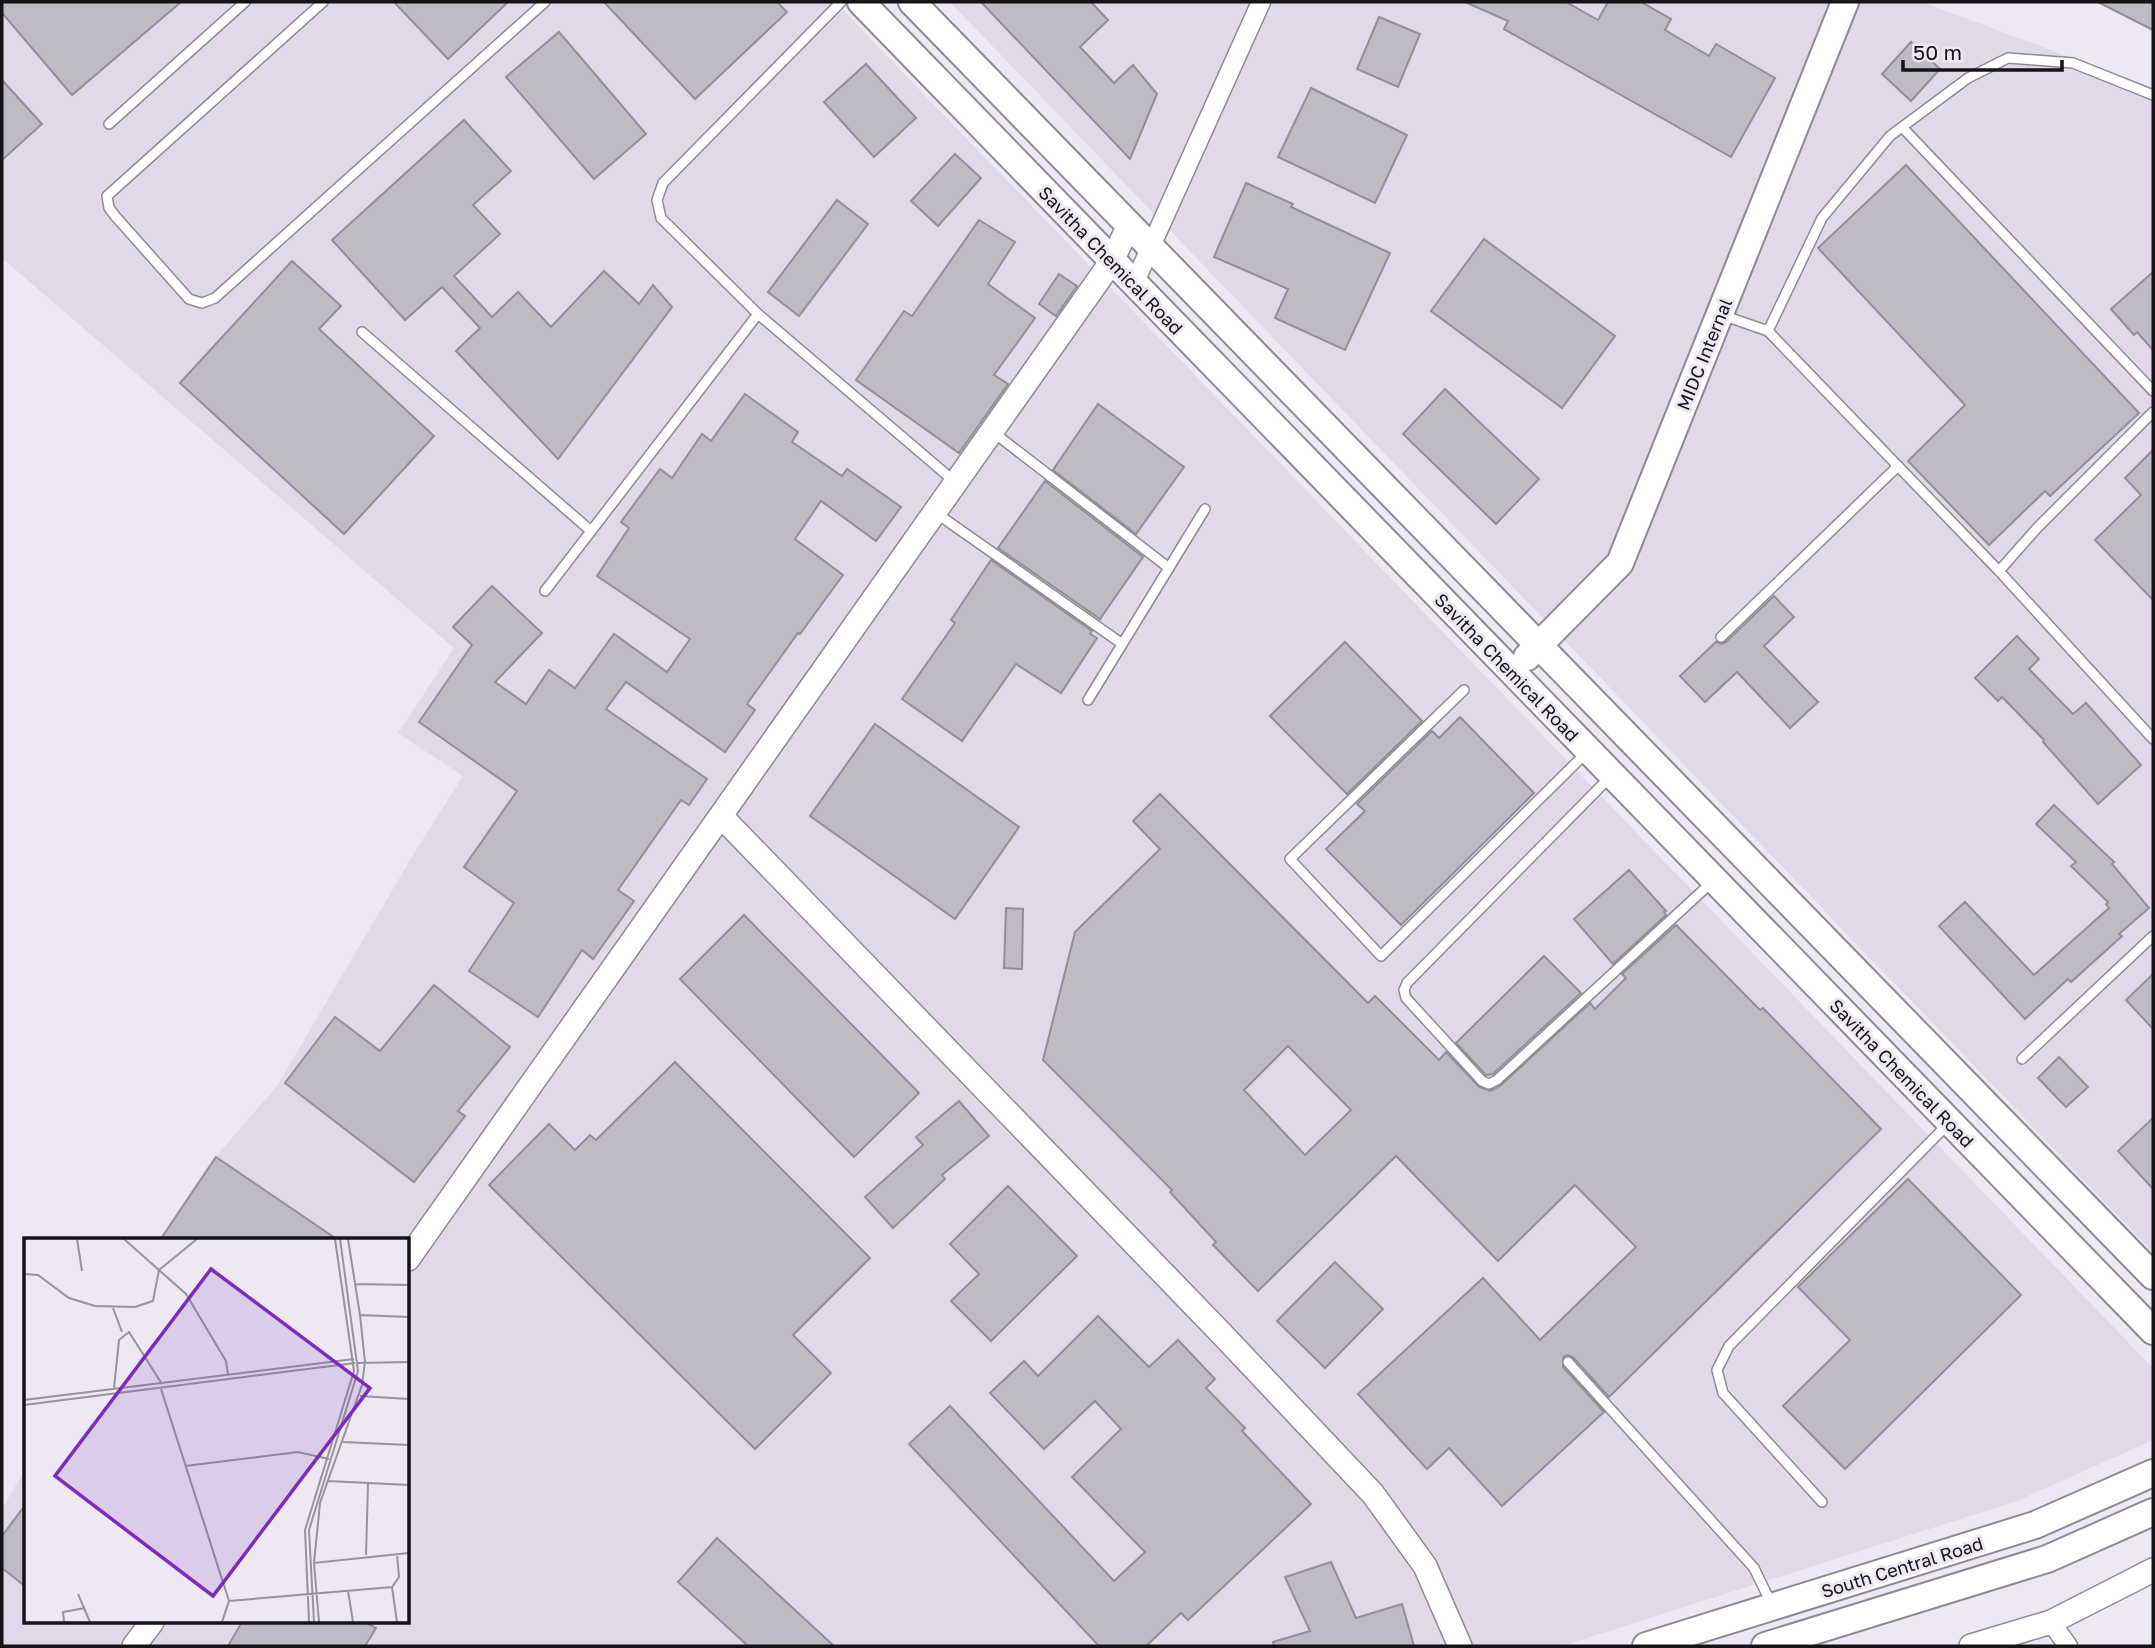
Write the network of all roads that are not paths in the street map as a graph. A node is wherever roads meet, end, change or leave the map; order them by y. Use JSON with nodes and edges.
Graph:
{"nodes":[{"id":1,"x":246,"y":2,"type":"edge"},
{"id":2,"x":323,"y":2,"type":"edge"},
{"id":3,"x":545,"y":2,"type":"edge"},
{"id":4,"x":841,"y":2,"type":"edge"},
{"id":5,"x":861,"y":2,"type":"edge"},
{"id":6,"x":912,"y":2,"type":"edge"},
{"id":7,"x":1261,"y":2,"type":"edge"},
{"id":8,"x":1845,"y":2,"type":"edge"},
{"id":9,"x":2153,"y":95,"type":"edge"},
{"id":10,"x":109,"y":124,"type":"dead end"},
{"id":11,"x":1902,"y":127,"type":"junction"},
{"id":12,"x":1129,"y":225,"type":"junction"},
{"id":13,"x":1151,"y":247,"type":"junction"},
{"id":14,"x":1112,"y":261,"type":"junction"},
{"id":15,"x":1134,"y":284,"type":"junction"},
{"id":16,"x":758,"y":314,"type":"junction"},
{"id":17,"x":1720,"y":315,"type":"junction"},
{"id":18,"x":1768,"y":331,"type":"junction"},
{"id":19,"x":362,"y":332,"type":"dead end"},
{"id":20,"x":2153,"y":391,"type":"edge"},
{"id":21,"x":2153,"y":412,"type":"edge"},
{"id":22,"x":992,"y":431,"type":"junction"},
{"id":23,"x":1898,"y":466,"type":"junction"},
{"id":24,"x":956,"y":483,"type":"junction"},
{"id":25,"x":1205,"y":509,"type":"dead end"},
{"id":26,"x":935,"y":512,"type":"junction"},
{"id":27,"x":591,"y":531,"type":"junction"},
{"id":28,"x":1169,"y":568,"type":"junction"},
{"id":29,"x":1999,"y":571,"type":"junction"},
{"id":30,"x":545,"y":591,"type":"dead end"},
{"id":31,"x":1720,"y":637,"type":"dead end"},
{"id":32,"x":1121,"y":643,"type":"junction"},
{"id":33,"x":1539,"y":645,"type":"junction"},
{"id":34,"x":1512,"y":672,"type":"junction"},
{"id":35,"x":1464,"y":690,"type":"dead end"},
{"id":36,"x":1088,"y":700,"type":"dead end"},
{"id":37,"x":2153,"y":739,"type":"edge"},
{"id":38,"x":1588,"y":751,"type":"junction"},
{"id":39,"x":1612,"y":775,"type":"junction"},
{"id":40,"x":721,"y":816,"type":"junction"},
{"id":41,"x":1714,"y":880,"type":"junction"},
{"id":42,"x":2153,"y":936,"type":"edge"},
{"id":43,"x":2022,"y":1059,"type":"dead end"},
{"id":44,"x":1950,"y":1122,"type":"junction"},
{"id":45,"x":410,"y":1256,"type":"edge"},
{"id":46,"x":2153,"y":1276,"type":"edge"},
{"id":47,"x":2153,"y":1331,"type":"edge"},
{"id":48,"x":1568,"y":1362,"type":"dead end"},
{"id":49,"x":2153,"y":1473,"type":"edge"},
{"id":50,"x":1822,"y":1502,"type":"dead end"},
{"id":51,"x":2153,"y":1512,"type":"edge"},
{"id":52,"x":2153,"y":1570,"type":"edge"},
{"id":53,"x":1773,"y":1607,"type":"junction"},
{"id":54,"x":2051,"y":1622,"type":"junction"},
{"id":55,"x":150,"y":1624,"type":"edge"},
{"id":56,"x":134,"y":1646,"type":"edge"},
{"id":57,"x":1460,"y":1646,"type":"edge"},
{"id":58,"x":1646,"y":1646,"type":"edge"},
{"id":59,"x":1765,"y":1646,"type":"edge"},
{"id":60,"x":1971,"y":1646,"type":"edge"},
{"id":61,"x":2068,"y":1646,"type":"edge"}],
"edges":[{"from":1,"to":10,"type":"lane"},
{"from":2,"to":3,"type":"lane"},
{"from":4,"to":16,"type":"lane"},
{"from":5,"to":14,"type":"main road","name":"Savitha Chemical Road"},
{"from":6,"to":12,"type":"main road"},
{"from":7,"to":13,"type":"street"},
{"from":8,"to":17,"type":"main road","name":"MIDC Internal"},
{"from":9,"to":11,"type":"lane"},
{"from":11,"to":18,"type":"lane"},
{"from":11,"to":20,"type":"lane"},
{"from":12,"to":13,"type":"main road"},
{"from":12,"to":14,"type":"street"},
{"from":13,"to":15,"type":"street"},
{"from":13,"to":33,"type":"main road"},
{"from":14,"to":15,"type":"main road","name":"Savitha Chemical Road"},
{"from":14,"to":22,"type":"street"},
{"from":15,"to":34,"type":"main road","name":"Savitha Chemical Road"},
{"from":16,"to":24,"type":"lane"},
{"from":16,"to":27,"type":"lane"},
{"from":17,"to":18,"type":"lane"},
{"from":17,"to":33,"type":"main road","name":"MIDC Internal"},
{"from":18,"to":23,"type":"lane"},
{"from":19,"to":27,"type":"lane"},
{"from":21,"to":29,"type":"lane"},
{"from":22,"to":24,"type":"street"},
{"from":22,"to":28,"type":"lane"},
{"from":23,"to":29,"type":"lane"},
{"from":23,"to":31,"type":"lane"},
{"from":24,"to":26,"type":"street"},
{"from":25,"to":28,"type":"lane"},
{"from":26,"to":32,"type":"lane"},
{"from":26,"to":40,"type":"street"},
{"from":27,"to":30,"type":"lane"},
{"from":28,"to":32,"type":"lane"},
{"from":29,"to":37,"type":"lane"},
{"from":32,"to":36,"type":"lane"},
{"from":33,"to":34,"type":"main road","name":"MIDC Internal"},
{"from":33,"to":46,"type":"main road"},
{"from":34,"to":38,"type":"main road","name":"Savitha Chemical Road"},
{"from":35,"to":38,"type":"lane"},
{"from":38,"to":39,"type":"main road","name":"Savitha Chemical Road"},
{"from":39,"to":41,"type":"main road","name":"Savitha Chemical Road"},
{"from":39,"to":41,"type":"lane"},
{"from":40,"to":45,"type":"street"},
{"from":40,"to":57,"type":"street"},
{"from":41,"to":44,"type":"main road","name":"Savitha Chemical Road"},
{"from":42,"to":43,"type":"lane"},
{"from":44,"to":47,"type":"main road","name":"Savitha Chemical Road"},
{"from":44,"to":50,"type":"lane"},
{"from":48,"to":53,"type":"lane"},
{"from":49,"to":53,"type":"main road","name":"South Central Road"},
{"from":51,"to":59,"type":"main road","name":"South Central Road"},
{"from":52,"to":54,"type":"street"},
{"from":53,"to":58,"type":"main road","name":"South Central Road"},
{"from":54,"to":60,"type":"street"},
{"from":54,"to":61,"type":"street"},
{"from":55,"to":56,"type":"street"}]}
